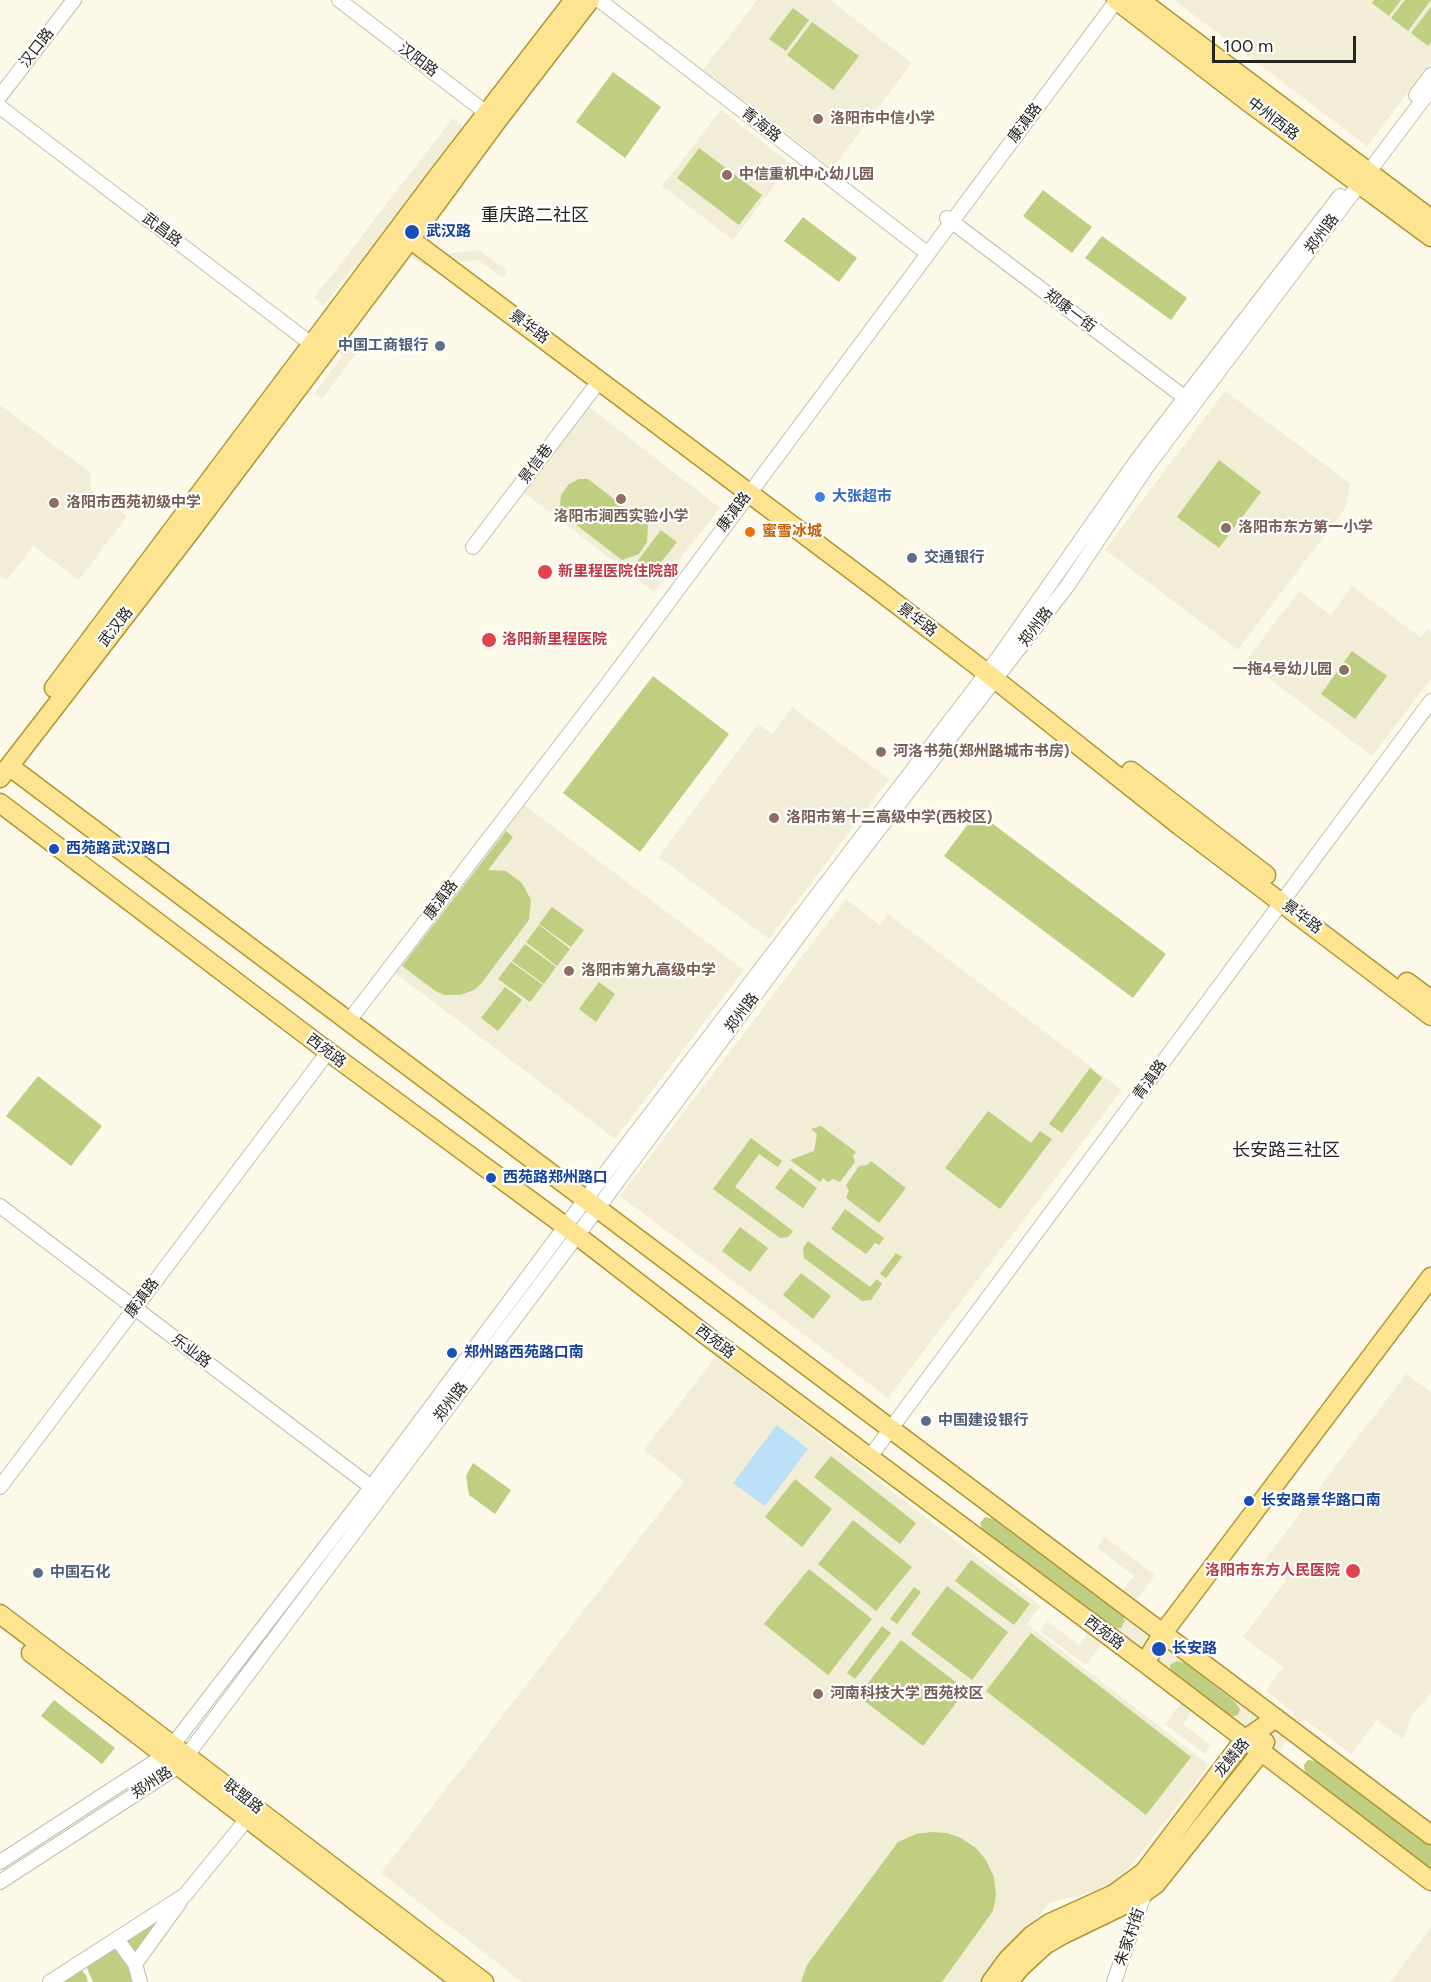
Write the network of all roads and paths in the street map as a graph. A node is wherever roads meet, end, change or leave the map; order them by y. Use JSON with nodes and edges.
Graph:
{"nodes":[{"id":1,"x":74,"y":0,"type":"edge"},
{"id":2,"x":339,"y":0,"type":"edge"},
{"id":3,"x":574,"y":0,"type":"edge"},
{"id":4,"x":590,"y":0,"type":"edge"},
{"id":5,"x":599,"y":0,"type":"edge"},
{"id":6,"x":1108,"y":0,"type":"edge"},
{"id":7,"x":1117,"y":0,"type":"edge"},
{"id":8,"x":1140,"y":0,"type":"edge"},
{"id":9,"x":1431,"y":75,"type":"edge"},
{"id":10,"x":1431,"y":89,"type":"edge"},
{"id":11,"x":0,"y":96,"type":"edge"},
{"id":12,"x":0,"y":106,"type":"edge"},
{"id":13,"x":492,"y":117,"type":"junction"},
{"id":14,"x":1361,"y":176,"type":"junction"},
{"id":15,"x":1431,"y":219,"type":"edge"},
{"id":16,"x":949,"y":220,"type":"junction"},
{"id":17,"x":408,"y":230,"type":"junction"},
{"id":18,"x":1431,"y":237,"type":"edge"},
{"id":19,"x":923,"y":250,"type":"junction"},
{"id":20,"x":319,"y":349,"type":"junction"},
{"id":21,"x":600,"y":380,"type":"junction"},
{"id":22,"x":1189,"y":401,"type":"junction"},
{"id":23,"x":749,"y":487,"type":"junction"},
{"id":24,"x":473,"y":547,"type":"dead end"},
{"id":25,"x":994,"y":673,"type":"junction"},
{"id":26,"x":1431,"y":701,"type":"edge"},
{"id":27,"x":2,"y":768,"type":"edge"},
{"id":28,"x":0,"y":803,"type":"edge"},
{"id":29,"x":1285,"y":897,"type":"junction"},
{"id":30,"x":1431,"y":1000,"type":"edge"},
{"id":31,"x":1431,"y":1016,"type":"edge"},
{"id":32,"x":345,"y":1020,"type":"junction"},
{"id":33,"x":325,"y":1050,"type":"junction"},
{"id":34,"x":591,"y":1205,"type":"junction"},
{"id":35,"x":0,"y":1206,"type":"edge"},
{"id":36,"x":0,"y":1217,"type":"edge"},
{"id":37,"x":571,"y":1231,"type":"junction"},
{"id":38,"x":1431,"y":1277,"type":"edge"},
{"id":39,"x":1431,"y":1297,"type":"edge"},
{"id":40,"x":128,"y":1308,"type":"junction"},
{"id":41,"x":891,"y":1430,"type":"junction"},
{"id":42,"x":869,"y":1458,"type":"junction"},
{"id":43,"x":0,"y":1473,"type":"edge"},
{"id":44,"x":0,"y":1487,"type":"edge"},
{"id":45,"x":374,"y":1495,"type":"junction"},
{"id":46,"x":0,"y":1614,"type":"edge"},
{"id":47,"x":0,"y":1629,"type":"edge"},
{"id":48,"x":1167,"y":1636,"type":"junction"},
{"id":49,"x":1145,"y":1663,"type":"junction"},
{"id":50,"x":1276,"y":1718,"type":"junction"},
{"id":51,"x":1244,"y":1740,"type":"junction"},
{"id":52,"x":1261,"y":1752,"type":"junction"},
{"id":53,"x":176,"y":1755,"type":"junction"},
{"id":54,"x":247,"y":1819,"type":"junction"},
{"id":55,"x":1431,"y":1835,"type":"edge"},
{"id":56,"x":0,"y":1862,"type":"edge"},
{"id":57,"x":1431,"y":1881,"type":"edge"},
{"id":58,"x":0,"y":1882,"type":"edge"},
{"id":59,"x":1145,"y":1892,"type":"junction"},
{"id":60,"x":185,"y":1895,"type":"junction"},
{"id":61,"x":117,"y":1939,"type":"junction"},
{"id":62,"x":135,"y":1964,"type":"junction"},
{"id":63,"x":50,"y":1982,"type":"edge"},
{"id":64,"x":140,"y":1982,"type":"edge"},
{"id":65,"x":461,"y":1982,"type":"edge"},
{"id":66,"x":484,"y":1982,"type":"edge"},
{"id":67,"x":991,"y":1982,"type":"edge"},
{"id":68,"x":1009,"y":1982,"type":"edge"},
{"id":69,"x":1114,"y":1982,"type":"edge"}],
"edges":[{"from":1,"to":11,"type":"street","name":"汉口路"},
{"from":2,"to":13,"type":"street","name":"汉阳路"},
{"from":3,"to":13,"type":"main road","name":"武汉路"},
{"from":4,"to":13,"type":"main road","name":"武汉路"},
{"from":5,"to":19,"type":"street","name":"青海路"},
{"from":6,"to":16,"type":"street","name":"康滇路"},
{"from":7,"to":14,"type":"main road","name":"中州西路"},
{"from":7,"to":16,"type":"street","name":"康滇路"},
{"from":8,"to":14,"type":"main road","name":"中州西路"},
{"from":9,"to":14,"type":"street","name":"郑州路"},
{"from":10,"to":14,"type":"street","name":"郑州路"},
{"from":12,"to":20,"type":"street","name":"武昌路"},
{"from":13,"to":17,"type":"main road","name":"武汉路"},
{"from":14,"to":15,"type":"main road","name":"中州西路"},
{"from":14,"to":18,"type":"main road","name":"中州西路"},
{"from":14,"to":22,"type":"street","name":"郑州路"},
{"from":16,"to":19,"type":"street","name":"康滇路"},
{"from":16,"to":22,"type":"street","name":"郑康一街"},
{"from":16,"to":23,"type":"street","name":"康滇路"},
{"from":17,"to":20,"type":"main road","name":"武汉路"},
{"from":17,"to":21,"type":"main road","name":"景华路"},
{"from":17,"to":23,"type":"main road","name":"景华路"},
{"from":19,"to":23,"type":"street","name":"康滇路"},
{"from":20,"to":27,"type":"main road","name":"武汉路"},
{"from":21,"to":23,"type":"main road","name":"景华路"},
{"from":21,"to":24,"type":"street","name":"景信巷"},
{"from":22,"to":25,"type":"street","name":"郑州路"},
{"from":23,"to":25,"type":"main road","name":"景华路"},
{"from":23,"to":32,"type":"street","name":"康滇路"},
{"from":25,"to":29,"type":"main road","name":"景华路"},
{"from":25,"to":34,"type":"street","name":"郑州路"},
{"from":26,"to":29,"type":"street","name":"青滇路"},
{"from":27,"to":32,"type":"main road"},
{"from":28,"to":33,"type":"main road","name":"西苑路"},
{"from":29,"to":30,"type":"main road","name":"景华路"},
{"from":29,"to":31,"type":"main road","name":"景华路"},
{"from":29,"to":41,"type":"street","name":"青滇路"},
{"from":32,"to":34,"type":"main road"},
{"from":33,"to":37,"type":"main road","name":"西苑路"},
{"from":33,"to":40,"type":"street","name":"康滇路"},
{"from":34,"to":37,"type":"street","name":"郑州路"},
{"from":34,"to":41,"type":"main road"},
{"from":35,"to":40,"type":"street","name":"乐业路"},
{"from":36,"to":40,"type":"street","name":"乐业路"},
{"from":37,"to":42,"type":"main road","name":"西苑路"},
{"from":37,"to":45,"type":"street","name":"郑州路"},
{"from":38,"to":48,"type":"main road"},
{"from":39,"to":48,"type":"main road"},
{"from":40,"to":43,"type":"street","name":"康滇路"},
{"from":40,"to":44,"type":"street","name":"康滇路"},
{"from":40,"to":45,"type":"street","name":"乐业路"},
{"from":41,"to":42,"type":"street","name":"青滇路"},
{"from":41,"to":48,"type":"main road"},
{"from":42,"to":49,"type":"main road","name":"西苑路"},
{"from":45,"to":53,"type":"street","name":"郑州路"},
{"from":46,"to":53,"type":"main road","name":"联盟路"},
{"from":47,"to":53,"type":"main road","name":"联盟路"},
{"from":48,"to":49,"type":"main road"},
{"from":48,"to":50,"type":"main road"},
{"from":49,"to":51,"type":"main road","name":"西苑路"},
{"from":50,"to":51,"type":"main road","name":"龙鳞路"},
{"from":50,"to":52,"type":"main road","name":"龙鳞路"},
{"from":50,"to":55,"type":"main road"},
{"from":51,"to":52,"type":"main road","name":"西苑路"},
{"from":51,"to":67,"type":"main road","name":"龙鳞路"},
{"from":52,"to":57,"type":"main road","name":"西苑路"},
{"from":52,"to":59,"type":"main road","name":"龙鳞路"},
{"from":53,"to":54,"type":"main road","name":"联盟路"},
{"from":53,"to":56,"type":"street","name":"郑州路"},
{"from":53,"to":58,"type":"street","name":"郑州路"},
{"from":53,"to":66,"type":"main road","name":"联盟路"},
{"from":54,"to":60,"type":"street"},
{"from":54,"to":65,"type":"main road","name":"联盟路"},
{"from":59,"to":68,"type":"main road","name":"龙鳞路"},
{"from":59,"to":69,"type":"street","name":"朱家村街"},
{"from":60,"to":61,"type":"street"},
{"from":60,"to":62,"type":"street"},
{"from":61,"to":62,"type":"street"},
{"from":61,"to":63,"type":"street"},
{"from":62,"to":64,"type":"street"}]}
